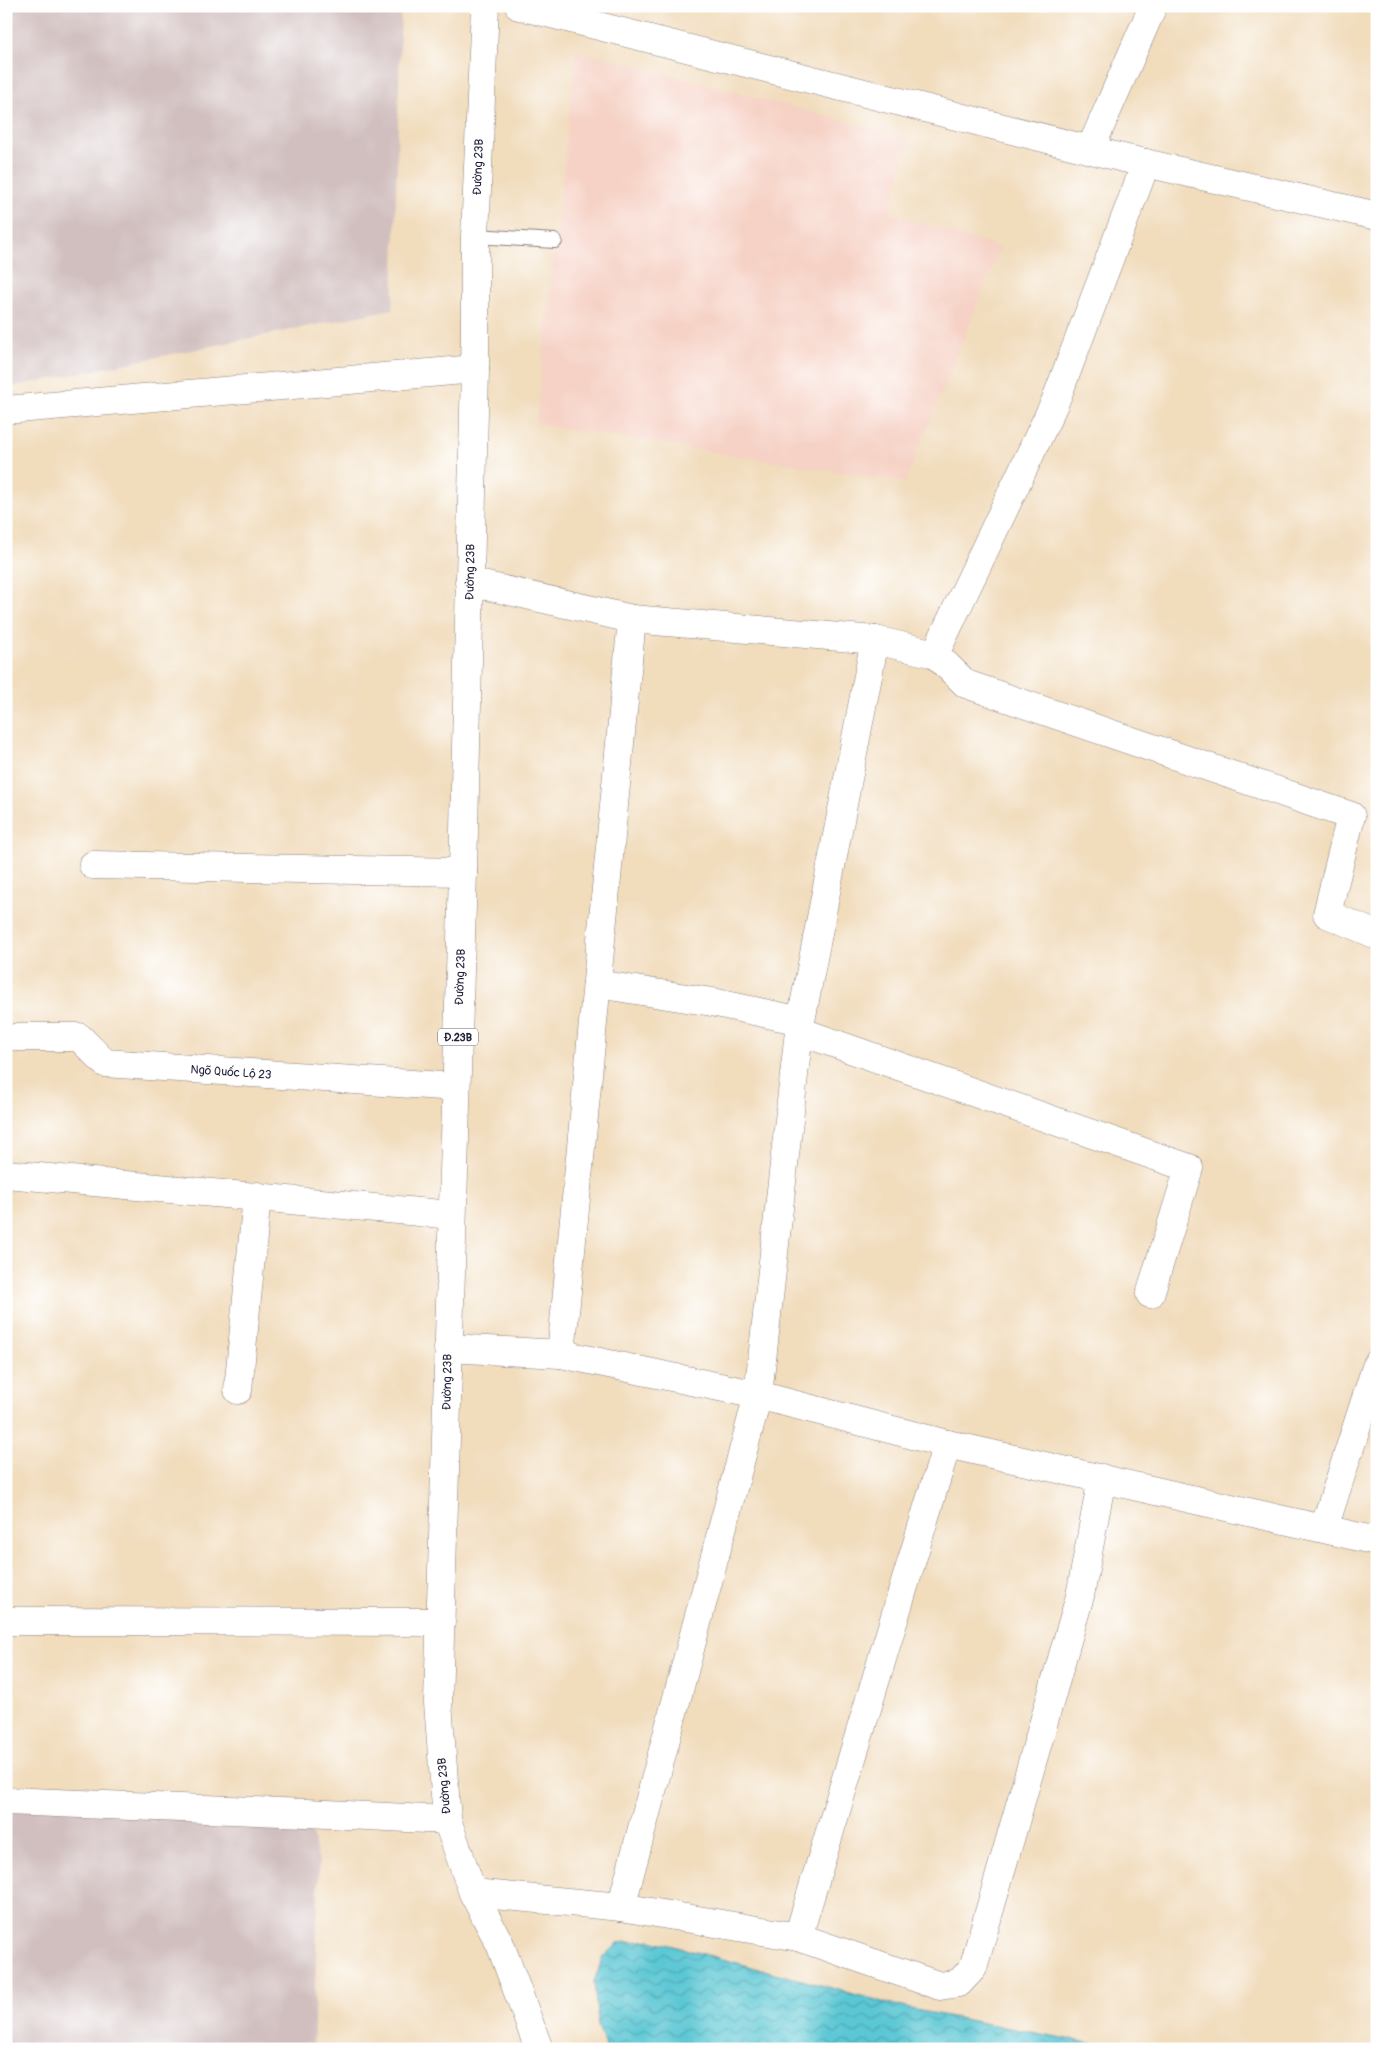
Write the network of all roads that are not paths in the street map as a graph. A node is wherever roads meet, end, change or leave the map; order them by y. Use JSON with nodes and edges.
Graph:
{"nodes":[{"id":1,"x":485,"y":6,"type":"edge"},
{"id":2,"x":519,"y":6,"type":"edge"},
{"id":3,"x":1154,"y":6,"type":"edge"},
{"id":4,"x":1090,"y":150,"type":"junction"},
{"id":5,"x":1146,"y":163,"type":"junction"},
{"id":6,"x":1377,"y":216,"type":"edge"},
{"id":7,"x":475,"y":236,"type":"junction"},
{"id":8,"x":555,"y":241,"type":"dead end"},
{"id":9,"x":475,"y":368,"type":"junction"},
{"id":10,"x":6,"y":410,"type":"edge"},
{"id":11,"x":469,"y":582,"type":"junction"},
{"id":12,"x":632,"y":619,"type":"junction"},
{"id":13,"x":875,"y":640,"type":"junction"},
{"id":14,"x":935,"y":654,"type":"junction"},
{"id":15,"x":94,"y":865,"type":"dead end"},
{"id":16,"x":463,"y":872,"type":"junction"},
{"id":17,"x":1377,"y":935,"type":"edge"},
{"id":18,"x":597,"y":984,"type":"junction"},
{"id":19,"x":800,"y":1026,"type":"junction"},
{"id":20,"x":18,"y":1037,"type":"dead end"},
{"id":21,"x":456,"y":1088,"type":"junction"},
{"id":22,"x":6,"y":1174,"type":"edge"},
{"id":23,"x":257,"y":1196,"type":"junction"},
{"id":24,"x":452,"y":1215,"type":"junction"},
{"id":25,"x":1150,"y":1294,"type":"dead end"},
{"id":26,"x":448,"y":1348,"type":"junction"},
{"id":27,"x":561,"y":1354,"type":"junction"},
{"id":28,"x":1377,"y":1364,"type":"edge"},
{"id":29,"x":238,"y":1390,"type":"dead end"},
{"id":30,"x":758,"y":1395,"type":"junction"},
{"id":31,"x":947,"y":1444,"type":"junction"},
{"id":32,"x":1102,"y":1478,"type":"junction"},
{"id":33,"x":1324,"y":1528,"type":"junction"},
{"id":34,"x":1377,"y":1541,"type":"edge"},
{"id":35,"x":6,"y":1621,"type":"edge"},
{"id":36,"x":441,"y":1622,"type":"junction"},
{"id":37,"x":6,"y":1801,"type":"edge"},
{"id":38,"x":447,"y":1820,"type":"junction"},
{"id":39,"x":473,"y":1893,"type":"junction"},
{"id":40,"x":621,"y":1907,"type":"junction"},
{"id":41,"x":798,"y":1937,"type":"junction"},
{"id":42,"x":539,"y":2049,"type":"edge"}],
"edges":[{"from":1,"to":7,"type":"street","name":"Đường 23B","number":"Đ.23B"},
{"from":2,"to":4,"type":"street"},
{"from":3,"to":4,"type":"street"},
{"from":4,"to":5,"type":"street"},
{"from":5,"to":6,"type":"street"},
{"from":5,"to":14,"type":"street"},
{"from":7,"to":8,"type":"lane"},
{"from":7,"to":9,"type":"street","name":"Đường 23B","number":"Đ.23B"},
{"from":9,"to":10,"type":"street"},
{"from":9,"to":11,"type":"street","name":"Đường 23B","number":"Đ.23B"},
{"from":11,"to":12,"type":"street"},
{"from":11,"to":16,"type":"street","name":"Đường 23B","number":"Đ.23B"},
{"from":12,"to":13,"type":"street"},
{"from":12,"to":18,"type":"street"},
{"from":13,"to":14,"type":"street"},
{"from":13,"to":19,"type":"street"},
{"from":14,"to":17,"type":"street"},
{"from":15,"to":16,"type":"street"},
{"from":16,"to":21,"type":"street","name":"Đường 23B","number":"Đ.23B"},
{"from":18,"to":19,"type":"street"},
{"from":18,"to":27,"type":"street"},
{"from":19,"to":25,"type":"street"},
{"from":19,"to":30,"type":"street"},
{"from":20,"to":21,"type":"street","name":"Ngõ Quốc Lộ 23"},
{"from":21,"to":24,"type":"street","name":"Đường 23B","number":"Đ.23B"},
{"from":22,"to":23,"type":"street"},
{"from":23,"to":24,"type":"street"},
{"from":23,"to":29,"type":"street"},
{"from":24,"to":26,"type":"street","name":"Đường 23B","number":"Đ.23B"},
{"from":26,"to":27,"type":"street"},
{"from":26,"to":36,"type":"street","name":"Đường 23B","number":"Đ.23B"},
{"from":27,"to":30,"type":"street"},
{"from":28,"to":33,"type":"street"},
{"from":30,"to":31,"type":"street"},
{"from":30,"to":40,"type":"street"},
{"from":31,"to":32,"type":"street"},
{"from":31,"to":41,"type":"street"},
{"from":32,"to":33,"type":"street"},
{"from":32,"to":41,"type":"street"},
{"from":33,"to":34,"type":"street"},
{"from":35,"to":36,"type":"street"},
{"from":36,"to":38,"type":"street","name":"Đường 23B","number":"Đ.23B"},
{"from":37,"to":38,"type":"street"},
{"from":38,"to":39,"type":"street","name":"Đường 23B","number":"Đ.23B"},
{"from":39,"to":40,"type":"street"},
{"from":39,"to":42,"type":"street","name":"Đường 23B","number":"Đ.23B"},
{"from":40,"to":41,"type":"street"}]}
